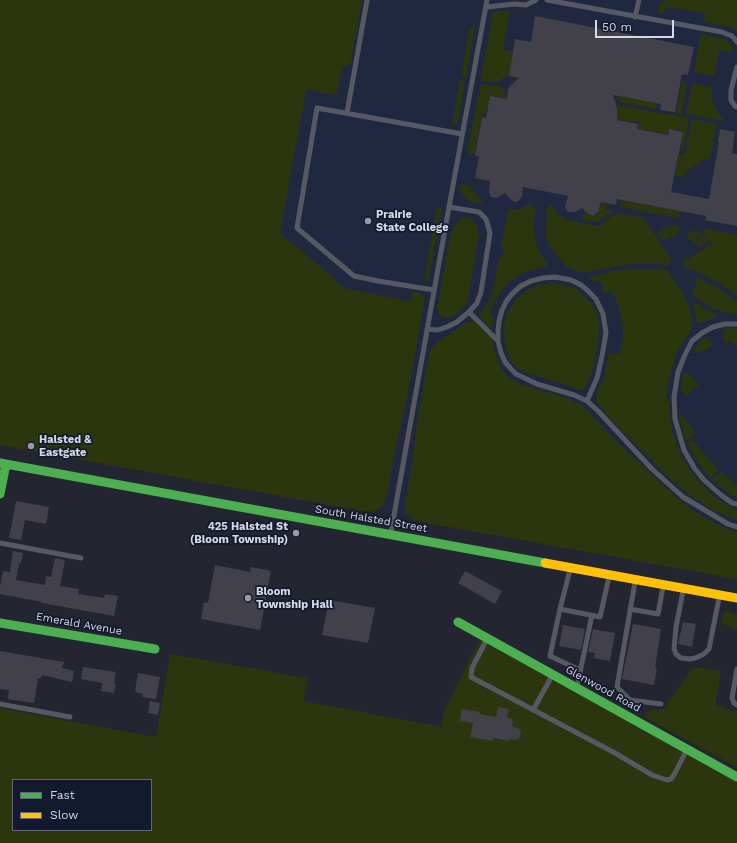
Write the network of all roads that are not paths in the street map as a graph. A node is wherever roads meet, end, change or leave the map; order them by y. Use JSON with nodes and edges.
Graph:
{"nodes":[{"id":1,"x":367,"y":0,"type":"edge"},
{"id":2,"x":487,"y":0,"type":"edge"},
{"id":3,"x":536,"y":0,"type":"edge"},
{"id":4,"x":547,"y":0,"type":"edge"},
{"id":5,"x":639,"y":0,"type":"edge"},
{"id":6,"x":527,"y":2,"type":"edge"},
{"id":7,"x":486,"y":7,"type":"junction"},
{"id":8,"x":635,"y":17,"type":"junction"},
{"id":9,"x":737,"y":42,"type":"edge"},
{"id":10,"x":737,"y":68,"type":"edge"},
{"id":11,"x":736,"y":75,"type":"edge"},
{"id":12,"x":737,"y":107,"type":"edge"},
{"id":13,"x":347,"y":113,"type":"junction"},
{"id":14,"x":462,"y":134,"type":"junction"},
{"id":15,"x":448,"y":207,"type":"junction"},
{"id":16,"x":434,"y":290,"type":"junction"},
{"id":17,"x":470,"y":312,"type":"junction"},
{"id":18,"x":737,"y":324,"type":"edge"},
{"id":19,"x":427,"y":329,"type":"junction"},
{"id":20,"x":498,"y":341,"type":"junction"},
{"id":21,"x":587,"y":401,"type":"junction"},
{"id":22,"x":3,"y":463,"type":"edge"},
{"id":23,"x":0,"y":494,"type":"edge"},
{"id":24,"x":737,"y":504,"type":"edge"},
{"id":25,"x":737,"y":527,"type":"edge"},
{"id":26,"x":391,"y":534,"type":"junction"},
{"id":27,"x":0,"y":543,"type":"edge"},
{"id":28,"x":81,"y":558,"type":"dead end"},
{"id":29,"x":571,"y":568,"type":"junction"},
{"id":30,"x":609,"y":574,"type":"junction"},
{"id":31,"x":636,"y":579,"type":"junction"},
{"id":32,"x":663,"y":584,"type":"junction"},
{"id":33,"x":684,"y":588,"type":"junction"},
{"id":34,"x":719,"y":595,"type":"junction"},
{"id":35,"x":737,"y":598,"type":"edge"},
{"id":36,"x":560,"y":608,"type":"junction"},
{"id":37,"x":630,"y":609,"type":"junction"},
{"id":38,"x":592,"y":615,"type":"junction"},
{"id":39,"x":458,"y":622,"type":"dead end"},
{"id":40,"x":0,"y":623,"type":"edge"},
{"id":41,"x":487,"y":638,"type":"junction"},
{"id":42,"x":155,"y":649,"type":"dead end"},
{"id":43,"x":737,"y":669,"type":"edge"},
{"id":44,"x":580,"y":670,"type":"junction"},
{"id":45,"x":552,"y":674,"type":"junction"},
{"id":46,"x":577,"y":688,"type":"junction"},
{"id":47,"x":0,"y":704,"type":"edge"},
{"id":48,"x":661,"y":704,"type":"dead end"},
{"id":49,"x":737,"y":705,"type":"edge"},
{"id":50,"x":533,"y":710,"type":"junction"},
{"id":51,"x":70,"y":717,"type":"dead end"},
{"id":52,"x":686,"y":750,"type":"junction"},
{"id":53,"x":737,"y":778,"type":"edge"}],
"edges":[{"from":1,"to":13,"type":"lane"},
{"from":2,"to":7,"type":"lane"},
{"from":3,"to":6,"type":"lane"},
{"from":4,"to":8,"type":"lane"},
{"from":5,"to":8,"type":"lane"},
{"from":6,"to":7,"type":"lane"},
{"from":7,"to":14,"type":"lane"},
{"from":8,"to":9,"type":"lane"},
{"from":10,"to":11,"type":"lane"},
{"from":11,"to":12,"type":"lane"},
{"from":13,"to":14,"type":"lane"},
{"from":13,"to":16,"type":"lane"},
{"from":14,"to":15,"type":"lane"},
{"from":15,"to":16,"type":"lane"},
{"from":15,"to":17,"type":"lane"},
{"from":16,"to":19,"type":"lane"},
{"from":17,"to":19,"type":"lane"},
{"from":17,"to":20,"type":"lane"},
{"from":18,"to":24,"type":"lane"},
{"from":19,"to":26,"type":"lane"},
{"from":20,"to":21,"type":"lane"},
{"from":20,"to":21,"type":"lane"},
{"from":21,"to":25,"type":"lane"},
{"from":22,"to":23,"type":"main road"},
{"from":22,"to":26,"type":"main road","name":"South Halsted Street"},
{"from":26,"to":29,"type":"main road","name":"South Halsted Street"},
{"from":27,"to":28,"type":"lane"},
{"from":29,"to":30,"type":"main road","name":"South Halsted Street"},
{"from":29,"to":36,"type":"lane"},
{"from":30,"to":31,"type":"main road","name":"South Halsted Street"},
{"from":30,"to":38,"type":"lane"},
{"from":31,"to":32,"type":"main road","name":"South Halsted Street"},
{"from":31,"to":37,"type":"lane"},
{"from":32,"to":33,"type":"main road","name":"South Halsted Street"},
{"from":32,"to":37,"type":"lane"},
{"from":33,"to":34,"type":"main road","name":"South Halsted Street"},
{"from":33,"to":34,"type":"lane"},
{"from":34,"to":35,"type":"main road","name":"South Halsted Street"},
{"from":36,"to":38,"type":"lane"},
{"from":36,"to":44,"type":"lane"},
{"from":37,"to":48,"type":"lane"},
{"from":38,"to":44,"type":"lane"},
{"from":39,"to":41,"type":"main road","name":"Glenwood Road"},
{"from":40,"to":42,"type":"main road","name":"Emerald Avenue"},
{"from":41,"to":45,"type":"main road","name":"Glenwood Road"},
{"from":41,"to":50,"type":"lane"},
{"from":43,"to":49,"type":"lane"},
{"from":44,"to":46,"type":"lane"},
{"from":45,"to":46,"type":"main road","name":"Glenwood Road"},
{"from":45,"to":50,"type":"lane"},
{"from":46,"to":52,"type":"main road","name":"Glenwood Road"},
{"from":47,"to":51,"type":"lane"},
{"from":50,"to":52,"type":"lane"},
{"from":52,"to":53,"type":"main road","name":"Glenwood Road"}]}
